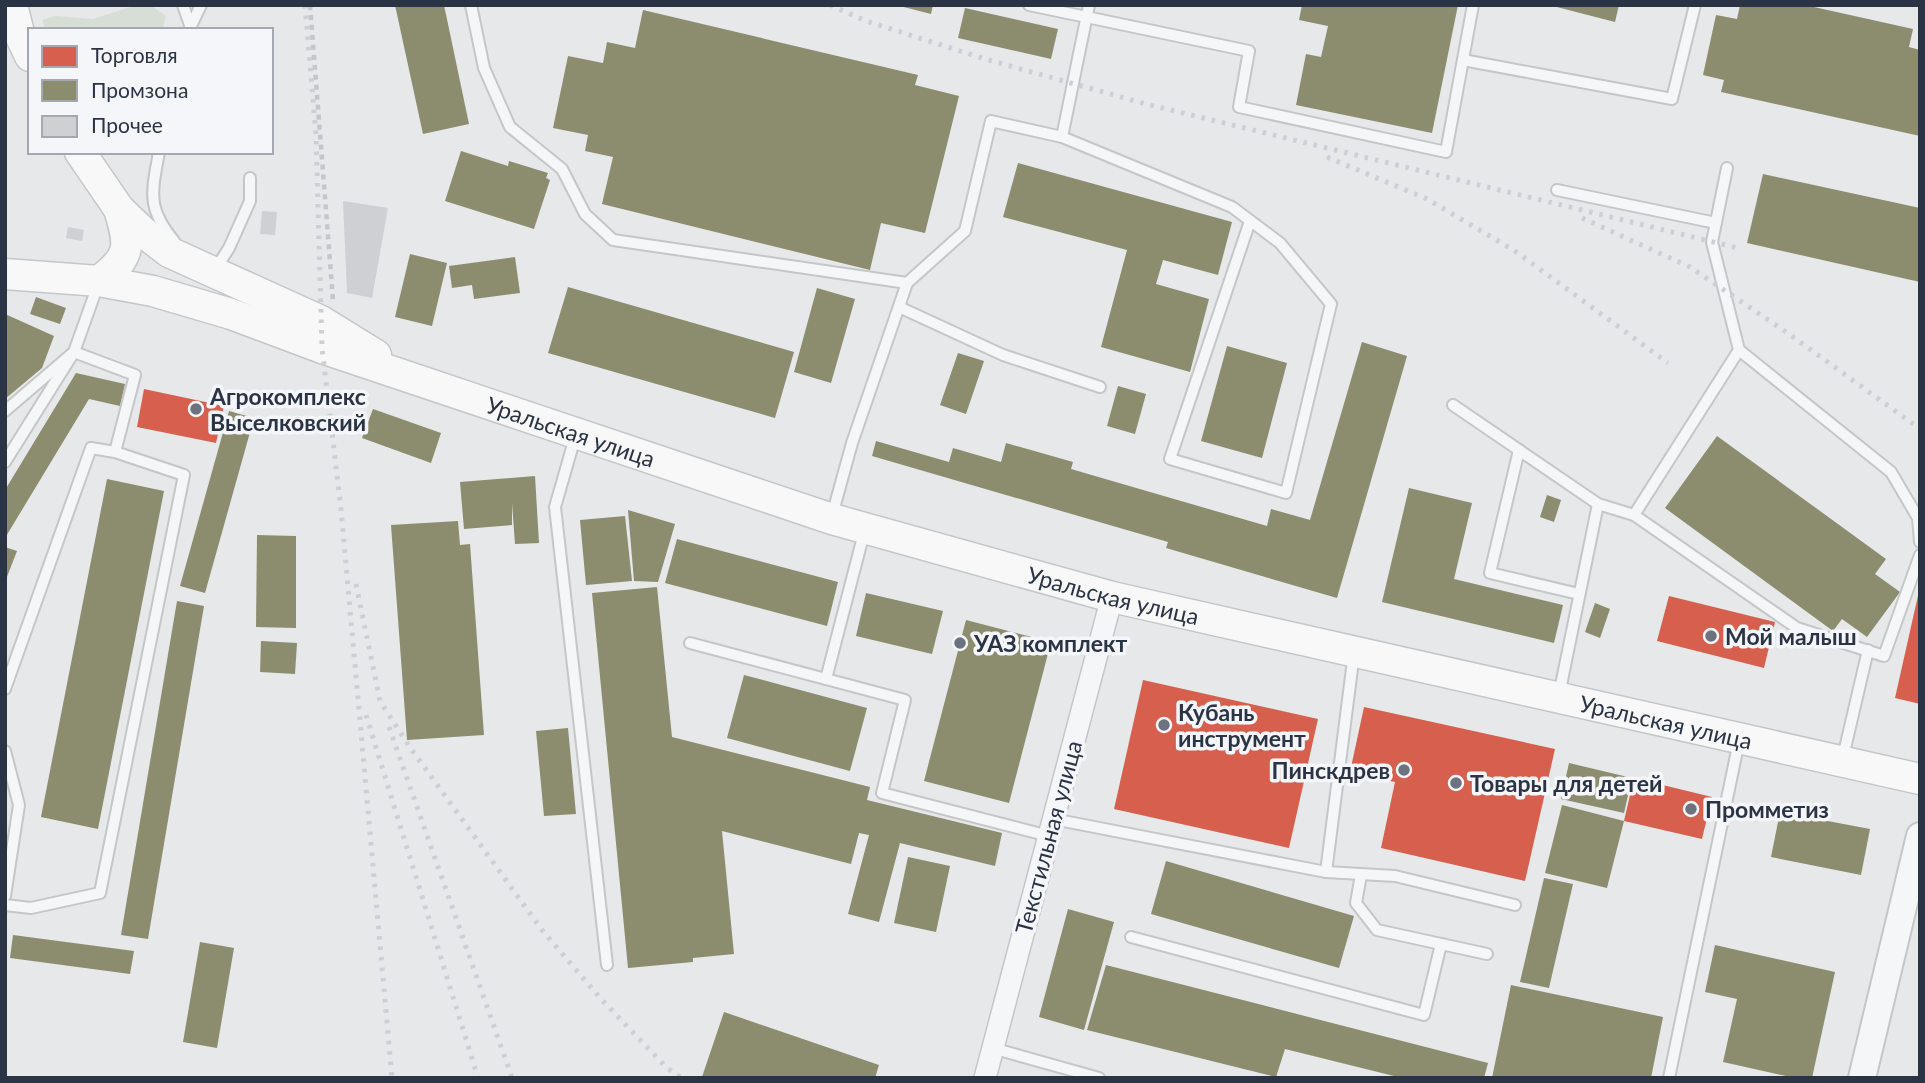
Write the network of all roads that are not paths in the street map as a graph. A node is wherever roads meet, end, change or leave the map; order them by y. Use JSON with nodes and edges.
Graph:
{"nodes":[{"id":1,"x":12,"y":5,"type":"edge"},
{"id":2,"x":183,"y":5,"type":"edge"},
{"id":3,"x":201,"y":5,"type":"edge"},
{"id":4,"x":471,"y":5,"type":"edge"},
{"id":5,"x":1029,"y":5,"type":"edge"},
{"id":6,"x":1089,"y":5,"type":"edge"},
{"id":7,"x":1473,"y":5,"type":"edge"},
{"id":8,"x":1695,"y":5,"type":"edge"},
{"id":9,"x":1086,"y":18,"type":"junction"},
{"id":10,"x":190,"y":27,"type":"edge"},
{"id":11,"x":28,"y":52,"type":"edge"},
{"id":12,"x":1462,"y":60,"type":"junction"},
{"id":13,"x":1062,"y":137,"type":"junction"},
{"id":14,"x":81,"y":154,"type":"edge"},
{"id":15,"x":159,"y":154,"type":"edge"},
{"id":16,"x":1727,"y":168,"type":"dead end"},
{"id":17,"x":250,"y":178,"type":"dead end"},
{"id":18,"x":1557,"y":190,"type":"dead end"},
{"id":19,"x":119,"y":209,"type":"junction"},
{"id":20,"x":1250,"y":221,"type":"junction"},
{"id":21,"x":1716,"y":223,"type":"junction"},
{"id":22,"x":213,"y":273,"type":"junction"},
{"id":23,"x":5,"y":274,"type":"edge"},
{"id":24,"x":99,"y":281,"type":"junction"},
{"id":25,"x":906,"y":283,"type":"junction"},
{"id":26,"x":899,"y":307,"type":"junction"},
{"id":27,"x":328,"y":339,"type":"junction"},
{"id":28,"x":1738,"y":351,"type":"junction"},
{"id":29,"x":74,"y":352,"type":"junction"},
{"id":30,"x":1100,"y":387,"type":"dead end"},
{"id":31,"x":1453,"y":405,"type":"dead end"},
{"id":32,"x":5,"y":411,"type":"edge"},
{"id":33,"x":577,"y":431,"type":"junction"},
{"id":34,"x":1519,"y":450,"type":"junction"},
{"id":35,"x":115,"y":452,"type":"junction"},
{"id":36,"x":5,"y":462,"type":"edge"},
{"id":37,"x":1598,"y":504,"type":"junction"},
{"id":38,"x":833,"y":513,"type":"junction"},
{"id":39,"x":1634,"y":515,"type":"junction"},
{"id":40,"x":866,"y":528,"type":"junction"},
{"id":41,"x":1920,"y":542,"type":"edge"},
{"id":42,"x":1920,"y":555,"type":"edge"},
{"id":43,"x":1113,"y":594,"type":"junction"},
{"id":44,"x":1579,"y":594,"type":"junction"},
{"id":45,"x":690,"y":643,"type":"dead end"},
{"id":46,"x":1868,"y":650,"type":"junction"},
{"id":47,"x":1354,"y":652,"type":"junction"},
{"id":48,"x":826,"y":679,"type":"junction"},
{"id":49,"x":5,"y":688,"type":"edge"},
{"id":50,"x":1559,"y":695,"type":"junction"},
{"id":51,"x":1740,"y":739,"type":"junction"},
{"id":52,"x":5,"y":751,"type":"edge"},
{"id":53,"x":1843,"y":757,"type":"junction"},
{"id":54,"x":1920,"y":777,"type":"edge"},
{"id":55,"x":1051,"y":827,"type":"junction"},
{"id":56,"x":1920,"y":836,"type":"edge"},
{"id":57,"x":1326,"y":872,"type":"junction"},
{"id":58,"x":1361,"y":874,"type":"junction"},
{"id":59,"x":5,"y":896,"type":"edge"},
{"id":60,"x":5,"y":905,"type":"edge"},
{"id":61,"x":1515,"y":905,"type":"dead end"},
{"id":62,"x":1131,"y":937,"type":"dead end"},
{"id":63,"x":1441,"y":944,"type":"junction"},
{"id":64,"x":1487,"y":954,"type":"dead end"},
{"id":65,"x":607,"y":965,"type":"dead end"},
{"id":66,"x":992,"y":1048,"type":"junction"},
{"id":67,"x":985,"y":1078,"type":"edge"},
{"id":68,"x":1099,"y":1078,"type":"edge"},
{"id":69,"x":1669,"y":1078,"type":"edge"},
{"id":70,"x":1862,"y":1078,"type":"edge"}],
"edges":[{"from":1,"to":11,"type":"main road"},
{"from":2,"to":10,"type":"lane"},
{"from":3,"to":10,"type":"lane"},
{"from":4,"to":25,"type":"lane"},
{"from":5,"to":9,"type":"lane"},
{"from":6,"to":9,"type":"lane"},
{"from":7,"to":12,"type":"lane"},
{"from":8,"to":12,"type":"lane"},
{"from":9,"to":12,"type":"lane"},
{"from":9,"to":13,"type":"lane"},
{"from":13,"to":20,"type":"lane"},
{"from":13,"to":25,"type":"lane"},
{"from":14,"to":19,"type":"main road"},
{"from":15,"to":22,"type":"lane"},
{"from":16,"to":21,"type":"lane"},
{"from":17,"to":22,"type":"lane"},
{"from":18,"to":21,"type":"lane"},
{"from":19,"to":22,"type":"main road"},
{"from":19,"to":24,"type":"main road"},
{"from":20,"to":20,"type":"lane"},
{"from":21,"to":28,"type":"lane"},
{"from":22,"to":27,"type":"main road"},
{"from":23,"to":24,"type":"main road"},
{"from":24,"to":27,"type":"main road"},
{"from":24,"to":29,"type":"lane"},
{"from":25,"to":26,"type":"lane"},
{"from":26,"to":30,"type":"lane"},
{"from":26,"to":38,"type":"lane"},
{"from":27,"to":33,"type":"main road","name":"Уральская улица"},
{"from":27,"to":33,"type":"main road","name":"Уральская улица"},
{"from":28,"to":39,"type":"lane"},
{"from":28,"to":41,"type":"lane"},
{"from":29,"to":32,"type":"lane"},
{"from":29,"to":35,"type":"lane"},
{"from":29,"to":36,"type":"lane"},
{"from":31,"to":34,"type":"lane"},
{"from":33,"to":38,"type":"main road","name":"Уральская улица"},
{"from":33,"to":40,"type":"main road","name":"Уральская улица"},
{"from":33,"to":65,"type":"lane"},
{"from":34,"to":37,"type":"lane"},
{"from":34,"to":44,"type":"lane"},
{"from":35,"to":49,"type":"lane"},
{"from":35,"to":60,"type":"lane"},
{"from":37,"to":39,"type":"lane"},
{"from":37,"to":44,"type":"lane"},
{"from":38,"to":43,"type":"main road","name":"Уральская улица"},
{"from":39,"to":46,"type":"lane"},
{"from":40,"to":43,"type":"main road","name":"Уральская улица"},
{"from":40,"to":48,"type":"lane"},
{"from":42,"to":46,"type":"lane"},
{"from":43,"to":47,"type":"main road","name":"Уральская улица"},
{"from":43,"to":50,"type":"main road","name":"Уральская улица"},
{"from":43,"to":55,"type":"street","name":"Текстильная улица"},
{"from":44,"to":50,"type":"lane"},
{"from":45,"to":48,"type":"lane"},
{"from":46,"to":53,"type":"lane"},
{"from":47,"to":50,"type":"main road","name":"Уральская улица"},
{"from":47,"to":57,"type":"lane"},
{"from":48,"to":55,"type":"lane"},
{"from":50,"to":51,"type":"main road","name":"Уральская улица"},
{"from":50,"to":53,"type":"main road","name":"Уральская улица"},
{"from":51,"to":54,"type":"main road","name":"Уральская улица"},
{"from":51,"to":69,"type":"lane"},
{"from":52,"to":59,"type":"lane"},
{"from":53,"to":54,"type":"main road","name":"Уральская улица"},
{"from":55,"to":57,"type":"lane"},
{"from":55,"to":66,"type":"street","name":"Текстильная улица"},
{"from":56,"to":70,"type":"street"},
{"from":57,"to":58,"type":"lane"},
{"from":58,"to":61,"type":"lane"},
{"from":58,"to":63,"type":"lane"},
{"from":62,"to":63,"type":"lane"},
{"from":63,"to":64,"type":"lane"},
{"from":66,"to":67,"type":"street","name":"Текстильная улица"},
{"from":66,"to":68,"type":"lane"}]}
